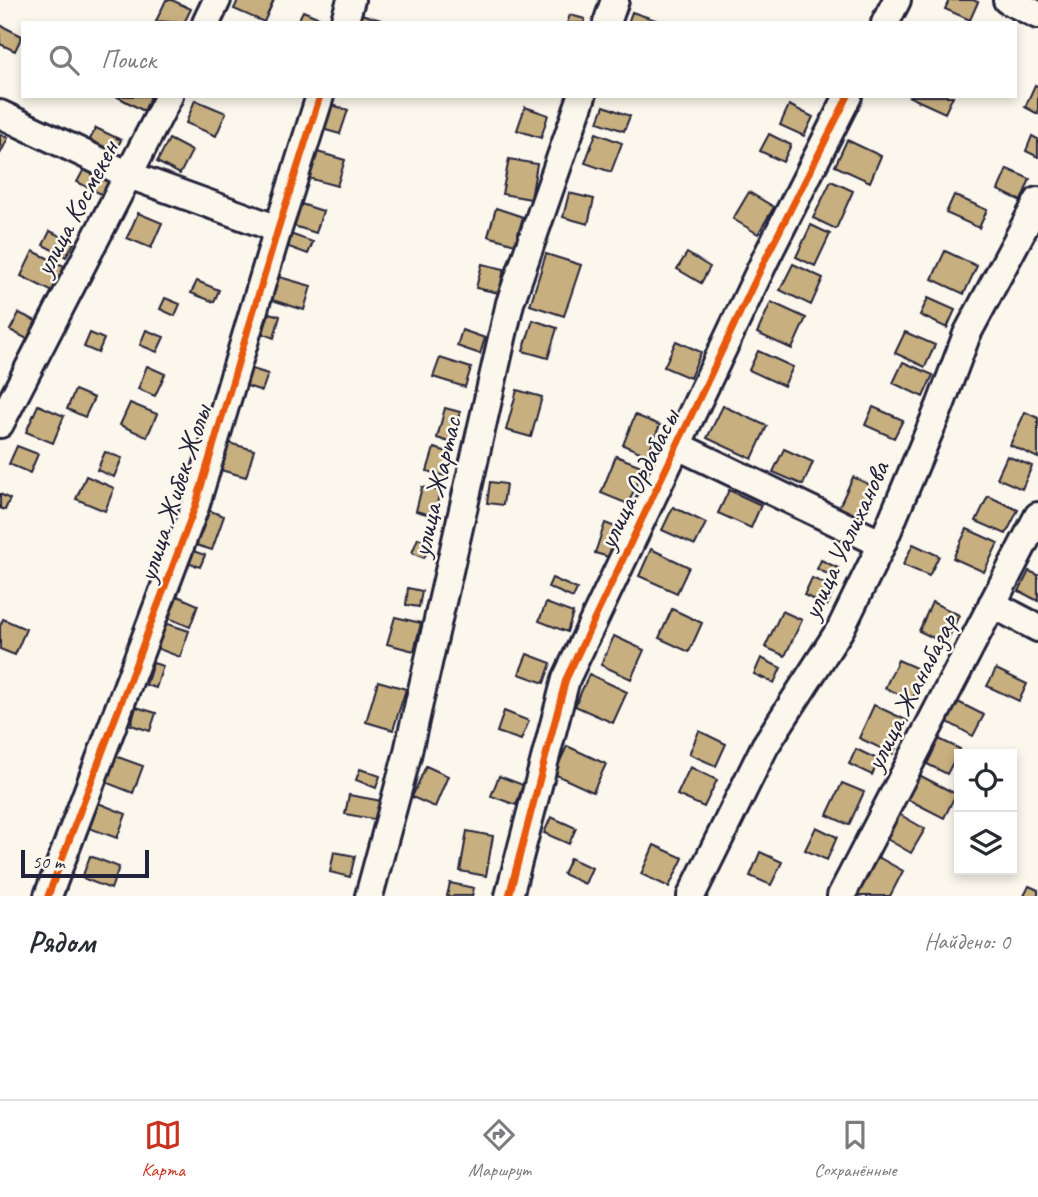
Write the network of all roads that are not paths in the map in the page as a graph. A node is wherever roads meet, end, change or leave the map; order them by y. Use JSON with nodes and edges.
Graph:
{"nodes":[{"id":1,"x":217,"y":0,"type":"edge"},
{"id":2,"x":351,"y":0,"type":"edge"},
{"id":3,"x":615,"y":0,"type":"edge"},
{"id":4,"x":897,"y":0,"type":"edge"},
{"id":5,"x":1007,"y":0,"type":"edge"},
{"id":6,"x":1038,"y":15,"type":"edge"},
{"id":7,"x":207,"y":21,"type":"edge"},
{"id":8,"x":345,"y":21,"type":"edge"},
{"id":9,"x":608,"y":21,"type":"edge"},
{"id":10,"x":886,"y":21,"type":"edge"},
{"id":11,"x":168,"y":98,"type":"edge"},
{"id":12,"x":319,"y":98,"type":"edge"},
{"id":13,"x":581,"y":98,"type":"edge"},
{"id":14,"x":847,"y":98,"type":"edge"},
{"id":15,"x":0,"y":114,"type":"edge"},
{"id":16,"x":130,"y":175,"type":"junction"},
{"id":17,"x":1038,"y":201,"type":"edge"},
{"id":18,"x":278,"y":229,"type":"junction"},
{"id":19,"x":0,"y":424,"type":"edge"},
{"id":20,"x":678,"y":446,"type":"junction"},
{"id":21,"x":1038,"y":516,"type":"edge"},
{"id":22,"x":882,"y":544,"type":"junction"},
{"id":23,"x":992,"y":604,"type":"junction"},
{"id":24,"x":1038,"y":628,"type":"edge"},
{"id":25,"x":48,"y":896,"type":"edge"},
{"id":26,"x":369,"y":896,"type":"edge"},
{"id":27,"x":509,"y":896,"type":"edge"},
{"id":28,"x":691,"y":896,"type":"edge"},
{"id":29,"x":841,"y":896,"type":"edge"}],
"edges":[{"from":1,"to":7,"type":"street"},
{"from":2,"to":8,"type":"street"},
{"from":3,"to":9,"type":"street"},
{"from":4,"to":10,"type":"street"},
{"from":5,"to":6,"type":"street"},
{"from":11,"to":16,"type":"street","name":"улица Космекен"},
{"from":12,"to":18,"type":"street","name":"улица Жибек Жолы"},
{"from":13,"to":26,"type":"street","name":"улица Жартас"},
{"from":14,"to":20,"type":"street","name":"улица Ордабасы"},
{"from":15,"to":16,"type":"street"},
{"from":16,"to":18,"type":"street"},
{"from":16,"to":19,"type":"street","name":"улица Космекен"},
{"from":17,"to":22,"type":"street","name":"улица Уалиханова"},
{"from":18,"to":25,"type":"street","name":"улица Жибек Жолы"},
{"from":20,"to":22,"type":"street"},
{"from":20,"to":27,"type":"street","name":"улица Ордабасы"},
{"from":21,"to":23,"type":"street","name":"улица Жанабазар"},
{"from":22,"to":28,"type":"street","name":"улица Уалиханова"},
{"from":23,"to":24,"type":"street"},
{"from":23,"to":29,"type":"street","name":"улица Жанабазар"}]}
